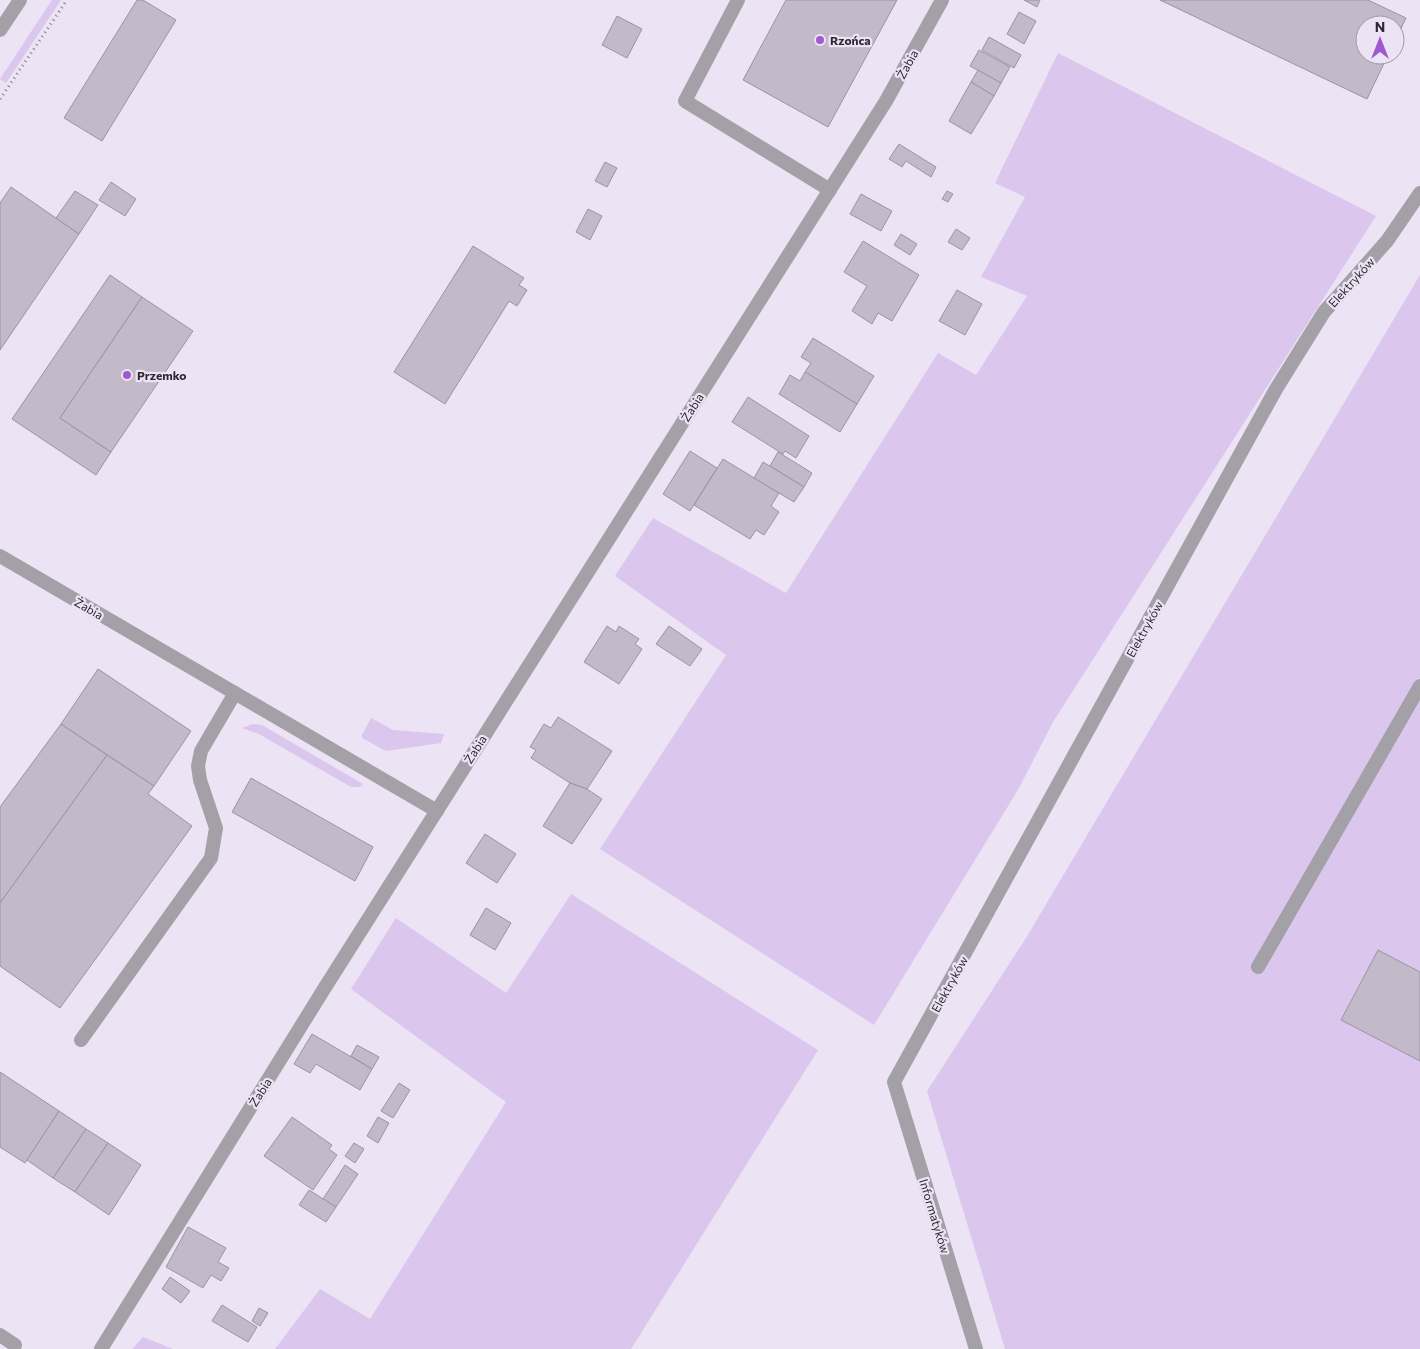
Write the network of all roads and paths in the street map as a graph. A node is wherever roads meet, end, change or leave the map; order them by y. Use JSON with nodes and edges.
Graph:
{"nodes":[{"id":1,"x":20,"y":0,"type":"edge"},
{"id":2,"x":67,"y":0,"type":"edge"},
{"id":3,"x":738,"y":0,"type":"edge"},
{"id":4,"x":942,"y":0,"type":"edge"},
{"id":5,"x":0,"y":30,"type":"edge"},
{"id":6,"x":0,"y":99,"type":"edge"},
{"id":7,"x":830,"y":190,"type":"junction"},
{"id":8,"x":1420,"y":193,"type":"edge"},
{"id":9,"x":0,"y":556,"type":"edge"},
{"id":10,"x":1420,"y":686,"type":"edge"},
{"id":11,"x":235,"y":693,"type":"junction"},
{"id":12,"x":437,"y":811,"type":"junction"},
{"id":13,"x":1258,"y":967,"type":"dead end"},
{"id":14,"x":81,"y":1040,"type":"dead end"},
{"id":15,"x":894,"y":1082,"type":"joint"},
{"id":16,"x":0,"y":1335,"type":"edge"},
{"id":17,"x":14,"y":1344,"type":"dead end"},
{"id":18,"x":101,"y":1349,"type":"edge"},
{"id":19,"x":976,"y":1349,"type":"edge"}],
"edges":[{"from":1,"to":5,"type":"street"},
{"from":2,"to":6,"type":"path"},
{"from":3,"to":7,"type":"street"},
{"from":4,"to":7,"type":"street","name":"Żabia"},
{"from":7,"to":12,"type":"street","name":"Żabia"},
{"from":8,"to":15,"type":"street","name":"Elektryków"},
{"from":9,"to":11,"type":"street","name":"Żabia"},
{"from":10,"to":13,"type":"street"},
{"from":11,"to":12,"type":"street","name":"Żabia"},
{"from":11,"to":14,"type":"street"},
{"from":12,"to":18,"type":"street","name":"Żabia"},
{"from":15,"to":19,"type":"street","name":"Informatyków"},
{"from":16,"to":17,"type":"street"}]}
